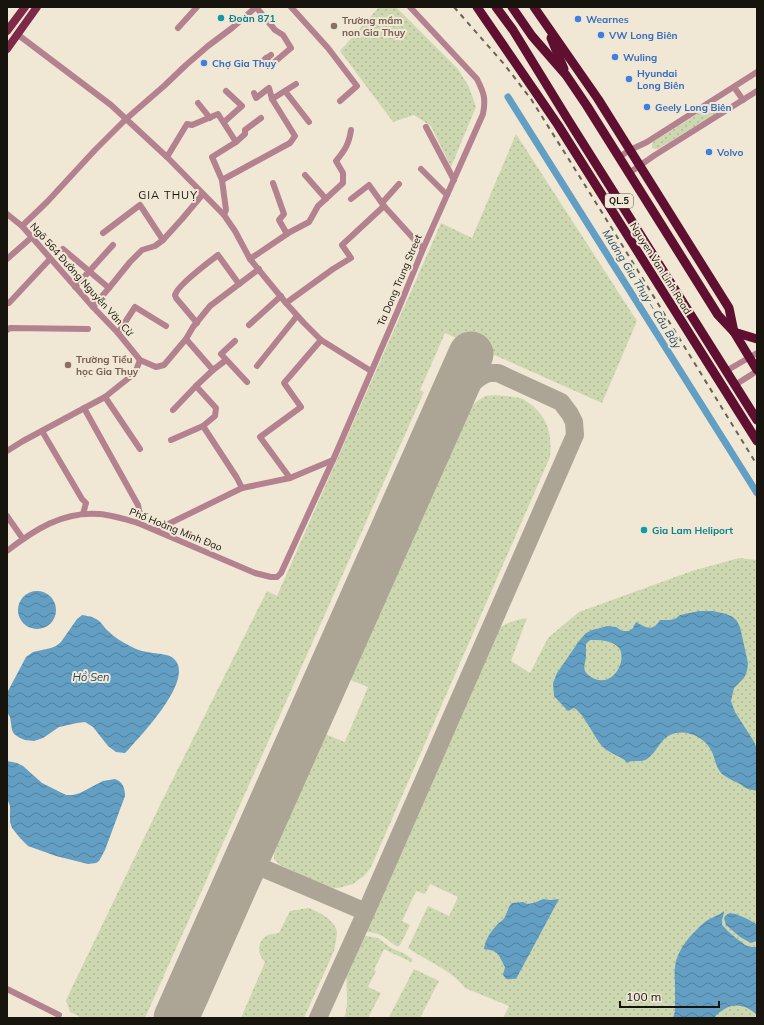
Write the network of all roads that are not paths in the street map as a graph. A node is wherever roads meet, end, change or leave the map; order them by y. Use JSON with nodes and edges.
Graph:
{"nodes":[{"id":1,"x":25,"y":7,"type":"edge"},
{"id":2,"x":38,"y":7,"type":"edge"},
{"id":3,"x":197,"y":7,"type":"edge"},
{"id":4,"x":256,"y":7,"type":"edge"},
{"id":5,"x":291,"y":7,"type":"edge"},
{"id":6,"x":410,"y":7,"type":"edge"},
{"id":7,"x":477,"y":7,"type":"edge"},
{"id":8,"x":496,"y":7,"type":"edge"},
{"id":9,"x":512,"y":7,"type":"edge"},
{"id":10,"x":534,"y":7,"type":"edge"},
{"id":11,"x":546,"y":24,"type":"junction"},
{"id":12,"x":178,"y":28,"type":"dead end"},
{"id":13,"x":7,"y":31,"type":"edge"},
{"id":14,"x":17,"y":34,"type":"junction"},
{"id":15,"x":7,"y":48,"type":"edge"},
{"id":16,"x":266,"y":58,"type":"dead end"},
{"id":17,"x":757,"y":72,"type":"edge"},
{"id":18,"x":566,"y":75,"type":"junction"},
{"id":19,"x":296,"y":84,"type":"dead end"},
{"id":20,"x":734,"y":87,"type":"junction"},
{"id":21,"x":226,"y":91,"type":"dead end"},
{"id":22,"x":285,"y":91,"type":"junction"},
{"id":23,"x":757,"y":91,"type":"edge"},
{"id":24,"x":254,"y":93,"type":"dead end"},
{"id":25,"x":272,"y":99,"type":"junction"},
{"id":26,"x":743,"y":100,"type":"junction"},
{"id":27,"x":340,"y":101,"type":"dead end"},
{"id":28,"x":198,"y":103,"type":"dead end"},
{"id":29,"x":210,"y":118,"type":"junction"},
{"id":30,"x":261,"y":118,"type":"dead end"},
{"id":31,"x":126,"y":120,"type":"junction"},
{"id":32,"x":224,"y":122,"type":"junction"},
{"id":33,"x":309,"y":122,"type":"dead end"},
{"id":34,"x":426,"y":127,"type":"dead end"},
{"id":35,"x":352,"y":130,"type":"dead end"},
{"id":36,"x":236,"y":142,"type":"junction"},
{"id":37,"x":630,"y":150,"type":"junction"},
{"id":38,"x":167,"y":157,"type":"junction"},
{"id":39,"x":619,"y":157,"type":"junction"},
{"id":40,"x":640,"y":166,"type":"junction"},
{"id":41,"x":421,"y":170,"type":"dead end"},
{"id":42,"x":629,"y":173,"type":"junction"},
{"id":43,"x":305,"y":175,"type":"dead end"},
{"id":44,"x":222,"y":180,"type":"junction"},
{"id":45,"x":454,"y":180,"type":"junction"},
{"id":46,"x":273,"y":184,"type":"dead end"},
{"id":47,"x":399,"y":184,"type":"dead end"},
{"id":48,"x":203,"y":194,"type":"junction"},
{"id":49,"x":447,"y":195,"type":"junction"},
{"id":50,"x":326,"y":199,"type":"junction"},
{"id":51,"x":352,"y":199,"type":"dead end"},
{"id":52,"x":383,"y":205,"type":"junction"},
{"id":53,"x":7,"y":214,"type":"edge"},
{"id":54,"x":224,"y":215,"type":"junction"},
{"id":55,"x":22,"y":226,"type":"junction"},
{"id":56,"x":103,"y":233,"type":"dead end"},
{"id":57,"x":287,"y":234,"type":"junction"},
{"id":58,"x":32,"y":237,"type":"junction"},
{"id":59,"x":163,"y":240,"type":"junction"},
{"id":60,"x":114,"y":245,"type":"dead end"},
{"id":61,"x":63,"y":249,"type":"dead end"},
{"id":62,"x":423,"y":249,"type":"junction"},
{"id":63,"x":7,"y":259,"type":"edge"},
{"id":64,"x":50,"y":259,"type":"junction"},
{"id":65,"x":250,"y":259,"type":"junction"},
{"id":66,"x":659,"y":264,"type":"junction"},
{"id":67,"x":259,"y":269,"type":"junction"},
{"id":68,"x":649,"y":269,"type":"junction"},
{"id":69,"x":90,"y":272,"type":"junction"},
{"id":70,"x":239,"y":284,"type":"junction"},
{"id":71,"x":75,"y":287,"type":"junction"},
{"id":72,"x":109,"y":288,"type":"junction"},
{"id":73,"x":281,"y":296,"type":"junction"},
{"id":74,"x":9,"y":303,"type":"dead end"},
{"id":75,"x":286,"y":303,"type":"junction"},
{"id":76,"x":92,"y":307,"type":"junction"},
{"id":77,"x":297,"y":316,"type":"junction"},
{"id":78,"x":197,"y":323,"type":"junction"},
{"id":79,"x":249,"y":325,"type":"dead end"},
{"id":80,"x":166,"y":326,"type":"dead end"},
{"id":81,"x":88,"y":329,"type":"dead end"},
{"id":82,"x":7,"y":330,"type":"edge"},
{"id":83,"x":734,"y":332,"type":"junction"},
{"id":84,"x":118,"y":333,"type":"junction"},
{"id":85,"x":186,"y":339,"type":"junction"},
{"id":86,"x":757,"y":339,"type":"edge"},
{"id":87,"x":321,"y":340,"type":"junction"},
{"id":88,"x":234,"y":341,"type":"dead end"},
{"id":89,"x":753,"y":355,"type":"edge"},
{"id":90,"x":140,"y":360,"type":"junction"},
{"id":91,"x":226,"y":360,"type":"junction"},
{"id":92,"x":257,"y":366,"type":"dead end"},
{"id":93,"x":213,"y":370,"type":"junction"},
{"id":94,"x":372,"y":371,"type":"junction"},
{"id":95,"x":726,"y":371,"type":"junction"},
{"id":96,"x":757,"y":371,"type":"edge"},
{"id":97,"x":247,"y":382,"type":"dead end"},
{"id":98,"x":735,"y":385,"type":"junction"},
{"id":99,"x":196,"y":386,"type":"junction"},
{"id":100,"x":105,"y":397,"type":"junction"},
{"id":101,"x":84,"y":408,"type":"junction"},
{"id":102,"x":172,"y":410,"type":"dead end"},
{"id":103,"x":757,"y":420,"type":"edge"},
{"id":104,"x":202,"y":426,"type":"junction"},
{"id":105,"x":42,"y":431,"type":"junction"},
{"id":106,"x":171,"y":440,"type":"dead end"},
{"id":107,"x":757,"y":441,"type":"edge"},
{"id":108,"x":140,"y":449,"type":"dead end"},
{"id":109,"x":7,"y":451,"type":"edge"},
{"id":110,"x":333,"y":460,"type":"junction"},
{"id":111,"x":290,"y":478,"type":"junction"},
{"id":112,"x":242,"y":488,"type":"junction"},
{"id":113,"x":82,"y":514,"type":"junction"},
{"id":114,"x":7,"y":516,"type":"edge"},
{"id":115,"x":138,"y":522,"type":"junction"},
{"id":116,"x":156,"y":530,"type":"junction"},
{"id":117,"x":22,"y":539,"type":"junction"},
{"id":118,"x":7,"y":551,"type":"edge"},
{"id":119,"x":277,"y":577,"type":"joint"},
{"id":120,"x":7,"y":989,"type":"edge"},
{"id":121,"x":59,"y":1015,"type":"dead end"}],
"edges":[{"from":1,"to":13,"type":"main road"},
{"from":2,"to":14,"type":"main road"},
{"from":3,"to":12,"type":"street"},
{"from":4,"to":16,"type":"street"},
{"from":4,"to":31,"type":"street"},
{"from":5,"to":27,"type":"street"},
{"from":6,"to":45,"type":"street","name":"Ta Dong Trung Street"},
{"from":7,"to":68,"type":"highway","name":"Nguyen Van Linh Road","number":"QL.5"},
{"from":8,"to":66,"type":"highway","name":"Nguyen Van Linh Road","number":"QL.5"},
{"from":9,"to":18,"type":"highway","number":"QL.5"},
{"from":10,"to":11,"type":"highway","number":"QL.5"},
{"from":11,"to":18,"type":"highway"},
{"from":11,"to":37,"type":"highway","number":"QL.5"},
{"from":14,"to":15,"type":"main road"},
{"from":14,"to":31,"type":"street"},
{"from":17,"to":20,"type":"street"},
{"from":18,"to":39,"type":"highway","number":"QL.5"},
{"from":19,"to":22,"type":"street"},
{"from":20,"to":26,"type":"street"},
{"from":20,"to":37,"type":"street"},
{"from":21,"to":32,"type":"street"},
{"from":22,"to":25,"type":"street"},
{"from":22,"to":33,"type":"street"},
{"from":23,"to":26,"type":"street"},
{"from":24,"to":25,"type":"street"},
{"from":25,"to":44,"type":"street"},
{"from":26,"to":40,"type":"street"},
{"from":28,"to":29,"type":"street"},
{"from":29,"to":32,"type":"street"},
{"from":29,"to":38,"type":"street"},
{"from":30,"to":36,"type":"street"},
{"from":31,"to":38,"type":"street"},
{"from":31,"to":55,"type":"street"},
{"from":32,"to":36,"type":"street"},
{"from":34,"to":45,"type":"street"},
{"from":35,"to":50,"type":"street"},
{"from":36,"to":44,"type":"street"},
{"from":37,"to":39,"type":"street"},
{"from":37,"to":40,"type":"highway","number":"QL.5"},
{"from":38,"to":48,"type":"street"},
{"from":39,"to":42,"type":"highway","number":"QL.5"},
{"from":40,"to":42,"type":"street"},
{"from":40,"to":83,"type":"highway","number":"QL.5"},
{"from":41,"to":49,"type":"street"},
{"from":42,"to":83,"type":"highway","number":"QL.5"},
{"from":43,"to":50,"type":"street"},
{"from":44,"to":54,"type":"street"},
{"from":45,"to":49,"type":"street","name":"Ta Dong Trung Street"},
{"from":46,"to":57,"type":"street"},
{"from":47,"to":52,"type":"street"},
{"from":48,"to":54,"type":"street"},
{"from":48,"to":59,"type":"street"},
{"from":49,"to":62,"type":"street","name":"Ta Dong Trung Street"},
{"from":50,"to":57,"type":"street"},
{"from":51,"to":52,"type":"street"},
{"from":52,"to":62,"type":"street"},
{"from":52,"to":75,"type":"street"},
{"from":53,"to":55,"type":"street","name":"Ngõ 564 Đường Nguyễn Văn Cừ"},
{"from":54,"to":65,"type":"street"},
{"from":55,"to":58,"type":"street","name":"Ngõ 564 Đường Nguyễn Văn Cừ"},
{"from":56,"to":59,"type":"street"},
{"from":57,"to":65,"type":"street"},
{"from":58,"to":63,"type":"street"},
{"from":58,"to":64,"type":"street","name":"Ngõ 564 Đường Nguyễn Văn Cừ"},
{"from":59,"to":72,"type":"street"},
{"from":60,"to":69,"type":"street"},
{"from":61,"to":69,"type":"street"},
{"from":62,"to":94,"type":"street","name":"Ta Dong Trung Street"},
{"from":64,"to":71,"type":"street","name":"Ngõ 564 Đường Nguyễn Văn Cừ"},
{"from":64,"to":74,"type":"street"},
{"from":65,"to":67,"type":"street"},
{"from":66,"to":68,"type":"highway"},
{"from":66,"to":95,"type":"highway","name":"Nguyen Van Linh Road","number":"QL.5"},
{"from":67,"to":70,"type":"street"},
{"from":67,"to":73,"type":"street"},
{"from":68,"to":107,"type":"highway","name":"Nguyen Van Linh Road","number":"QL.5"},
{"from":69,"to":71,"type":"street"},
{"from":69,"to":72,"type":"street"},
{"from":70,"to":78,"type":"street"},
{"from":70,"to":78,"type":"street"},
{"from":71,"to":76,"type":"street","name":"Ngõ 564 Đường Nguyễn Văn Cừ"},
{"from":72,"to":76,"type":"street"},
{"from":73,"to":75,"type":"street"},
{"from":73,"to":79,"type":"street"},
{"from":75,"to":77,"type":"street"},
{"from":76,"to":84,"type":"street","name":"Ngõ 564 Đường Nguyễn Văn Cừ"},
{"from":77,"to":87,"type":"street"},
{"from":77,"to":92,"type":"street"},
{"from":78,"to":85,"type":"street"},
{"from":80,"to":84,"type":"street"},
{"from":81,"to":82,"type":"street"},
{"from":83,"to":86,"type":"highway"},
{"from":83,"to":89,"type":"highway","number":"QL.5"},
{"from":84,"to":90,"type":"street","name":"Ngõ 564 Đường Nguyễn Văn Cừ"},
{"from":85,"to":90,"type":"street"},
{"from":85,"to":93,"type":"street"},
{"from":87,"to":94,"type":"street"},
{"from":87,"to":111,"type":"street"},
{"from":88,"to":91,"type":"street"},
{"from":89,"to":95,"type":"street"},
{"from":89,"to":96,"type":"highway","number":"QL.5"},
{"from":90,"to":100,"type":"street"},
{"from":91,"to":93,"type":"street"},
{"from":91,"to":97,"type":"street"},
{"from":93,"to":99,"type":"street"},
{"from":94,"to":110,"type":"street","name":"Ta Dong Trung Street"},
{"from":95,"to":98,"type":"highway","name":"Nguyen Van Linh Road","number":"QL.5"},
{"from":96,"to":98,"type":"street"},
{"from":98,"to":103,"type":"highway","name":"Nguyen Van Linh Road","number":"QL.5"},
{"from":99,"to":102,"type":"street"},
{"from":99,"to":104,"type":"street"},
{"from":100,"to":101,"type":"street"},
{"from":100,"to":108,"type":"street"},
{"from":101,"to":105,"type":"street"},
{"from":101,"to":115,"type":"street"},
{"from":104,"to":106,"type":"street"},
{"from":104,"to":112,"type":"street"},
{"from":105,"to":109,"type":"street"},
{"from":105,"to":113,"type":"street"},
{"from":110,"to":111,"type":"street"},
{"from":110,"to":119,"type":"street","name":"Ta Dong Trung Street"},
{"from":111,"to":112,"type":"street"},
{"from":112,"to":116,"type":"street"},
{"from":113,"to":115,"type":"street","name":"Phố Hoàng Minh Đạo"},
{"from":113,"to":117,"type":"street","name":"Phố Hoàng Minh Đạo"},
{"from":114,"to":117,"type":"street"},
{"from":115,"to":116,"type":"street","name":"Phố Hoàng Minh Đạo"},
{"from":116,"to":119,"type":"street","name":"Phố Hoàng Minh Đạo"},
{"from":117,"to":118,"type":"street","name":"Phố Hoàng Minh Đạo"},
{"from":120,"to":121,"type":"street"}]}
